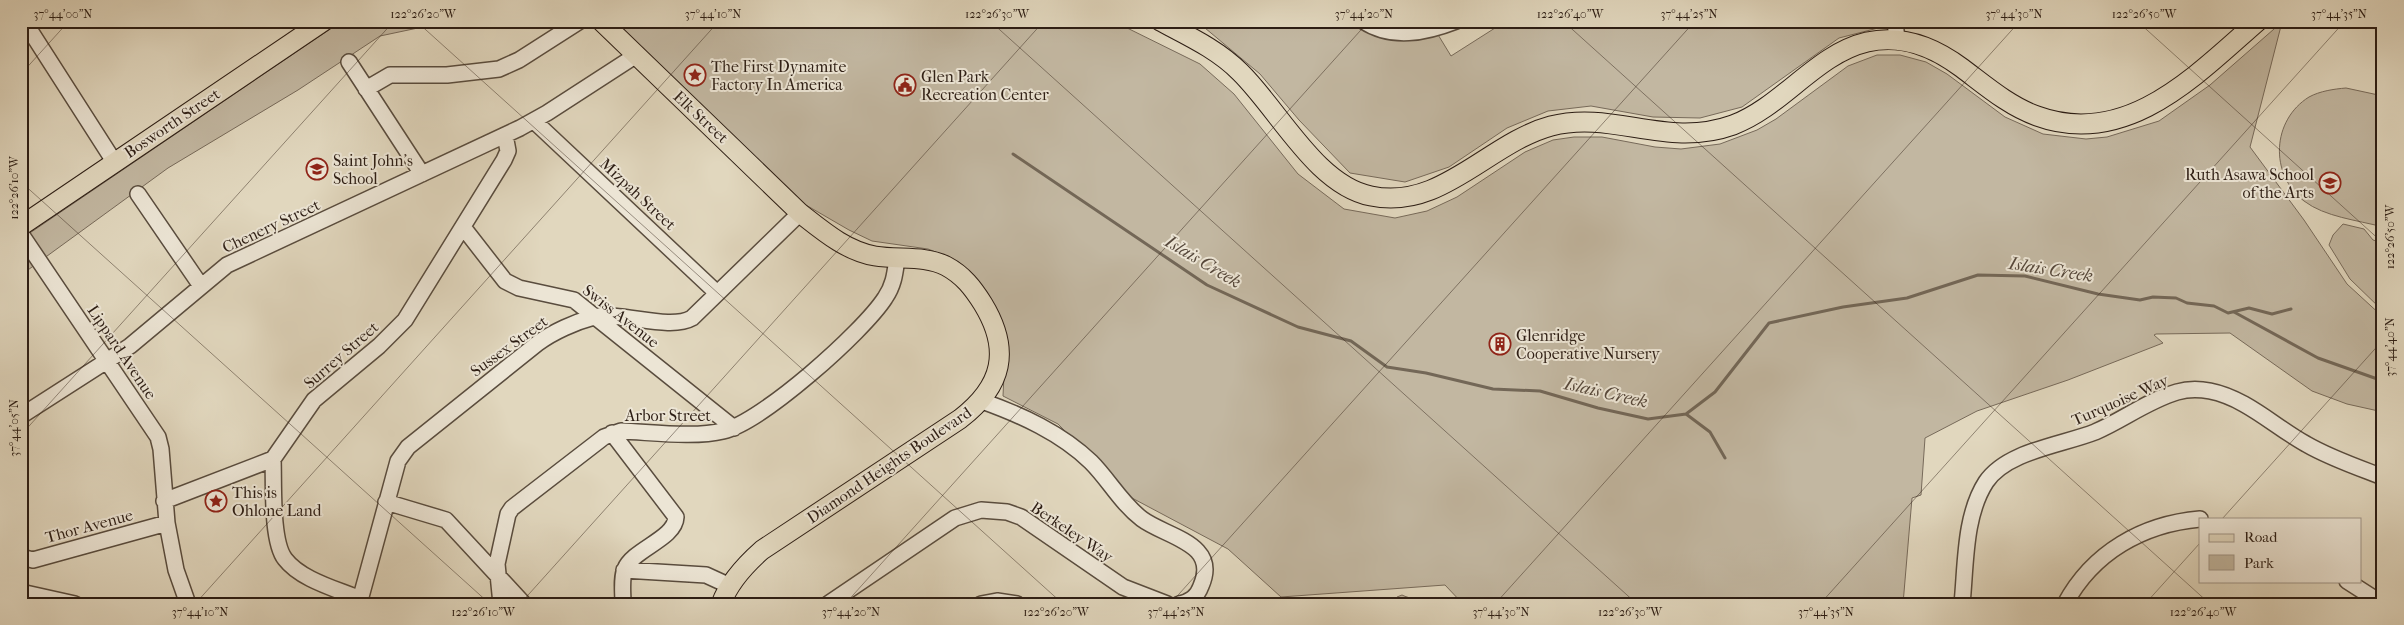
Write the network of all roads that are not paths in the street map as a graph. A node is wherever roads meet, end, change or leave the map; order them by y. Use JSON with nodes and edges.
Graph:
{"nodes":[{"id":1,"x":24,"y":21,"type":"edge"},
{"id":2,"x":302,"y":21,"type":"edge"},
{"id":3,"x":324,"y":21,"type":"edge"},
{"id":4,"x":580,"y":21,"type":"edge"},
{"id":5,"x":601,"y":21,"type":"edge"},
{"id":6,"x":1160,"y":21,"type":"edge"},
{"id":7,"x":1363,"y":21,"type":"edge"},
{"id":8,"x":1388,"y":21,"type":"edge"},
{"id":9,"x":1409,"y":21,"type":"edge"},
{"id":10,"x":1456,"y":21,"type":"edge"},
{"id":11,"x":2258,"y":21,"type":"edge"},
{"id":12,"x":1896,"y":30,"type":"edge"},
{"id":13,"x":635,"y":56,"type":"junction"},
{"id":14,"x":349,"y":62,"type":"dead end"},
{"id":15,"x":366,"y":89,"type":"junction"},
{"id":16,"x":534,"y":121,"type":"junction"},
{"id":17,"x":505,"y":136,"type":"junction"},
{"id":18,"x":112,"y":158,"type":"junction"},
{"id":19,"x":422,"y":174,"type":"junction"},
{"id":20,"x":138,"y":194,"type":"dead end"},
{"id":21,"x":21,"y":211,"type":"edge"},
{"id":22,"x":800,"y":214,"type":"junction"},
{"id":23,"x":21,"y":226,"type":"edge"},
{"id":24,"x":463,"y":227,"type":"junction"},
{"id":25,"x":21,"y":234,"type":"edge"},
{"id":26,"x":897,"y":258,"type":"junction"},
{"id":27,"x":201,"y":286,"type":"junction"},
{"id":28,"x":717,"y":293,"type":"junction"},
{"id":29,"x":594,"y":317,"type":"junction"},
{"id":30,"x":107,"y":362,"type":"junction"},
{"id":31,"x":982,"y":401,"type":"junction"},
{"id":32,"x":21,"y":416,"type":"edge"},
{"id":33,"x":734,"y":428,"type":"junction"},
{"id":34,"x":612,"y":433,"type":"junction"},
{"id":35,"x":273,"y":459,"type":"junction"},
{"id":36,"x":2383,"y":477,"type":"edge"},
{"id":37,"x":164,"y":501,"type":"junction"},
{"id":38,"x":386,"y":502,"type":"junction"},
{"id":39,"x":2199,"y":519,"type":"edge"},
{"id":40,"x":167,"y":523,"type":"junction"},
{"id":41,"x":21,"y":557,"type":"edge"},
{"id":42,"x":624,"y":570,"type":"junction"},
{"id":43,"x":498,"y":574,"type":"junction"},
{"id":44,"x":2349,"y":582,"type":"edge"},
{"id":45,"x":730,"y":586,"type":"junction"},
{"id":46,"x":21,"y":592,"type":"edge"},
{"id":47,"x":359,"y":601,"type":"edge"},
{"id":48,"x":1188,"y":602,"type":"edge"},
{"id":49,"x":75,"y":604,"type":"edge"},
{"id":50,"x":188,"y":604,"type":"edge"},
{"id":51,"x":502,"y":604,"type":"edge"},
{"id":52,"x":524,"y":604,"type":"edge"},
{"id":53,"x":623,"y":604,"type":"edge"},
{"id":54,"x":721,"y":604,"type":"edge"},
{"id":55,"x":828,"y":604,"type":"edge"},
{"id":56,"x":981,"y":604,"type":"edge"},
{"id":57,"x":1017,"y":604,"type":"edge"},
{"id":58,"x":1167,"y":604,"type":"edge"},
{"id":59,"x":1962,"y":604,"type":"edge"},
{"id":60,"x":2066,"y":604,"type":"edge"},
{"id":61,"x":2383,"y":604,"type":"edge"}],
"edges":[{"from":1,"to":18,"type":"street"},
{"from":2,"to":18,"type":"main road","name":"Bosworth Street"},
{"from":3,"to":18,"type":"main road","name":"Bosworth Street"},
{"from":4,"to":15,"type":"street"},
{"from":5,"to":13,"type":"main road","name":"Elk Street"},
{"from":6,"to":12,"type":"main road"},
{"from":7,"to":10,"type":"street"},
{"from":8,"to":9,"type":"street"},
{"from":11,"to":12,"type":"main road"},
{"from":13,"to":16,"type":"street","name":"Chenery Street"},
{"from":13,"to":22,"type":"main road","name":"Elk Street"},
{"from":14,"to":15,"type":"street"},
{"from":15,"to":19,"type":"street"},
{"from":16,"to":17,"type":"street","name":"Chenery Street"},
{"from":16,"to":28,"type":"street","name":"Mizpah Street"},
{"from":17,"to":19,"type":"street","name":"Chenery Street"},
{"from":17,"to":24,"type":"street","name":"Surrey Street"},
{"from":18,"to":21,"type":"main road","name":"Bosworth Street"},
{"from":18,"to":23,"type":"main road","name":"Bosworth Street"},
{"from":19,"to":27,"type":"street","name":"Chenery Street"},
{"from":20,"to":27,"type":"street"},
{"from":22,"to":26,"type":"main road","name":"Diamond Heights Boulevard"},
{"from":22,"to":28,"type":"street","name":"Sussex Street"},
{"from":24,"to":29,"type":"street","name":"Swiss Avenue"},
{"from":24,"to":35,"type":"street","name":"Surrey Street"},
{"from":25,"to":30,"type":"street","name":"Lippard Avenue"},
{"from":26,"to":31,"type":"main road","name":"Diamond Heights Boulevard"},
{"from":26,"to":33,"type":"street","name":"Arbor Street"},
{"from":27,"to":30,"type":"street","name":"Chenery Street"},
{"from":28,"to":29,"type":"street","name":"Sussex Street"},
{"from":29,"to":33,"type":"street","name":"Swiss Avenue"},
{"from":29,"to":38,"type":"street","name":"Sussex Street"},
{"from":30,"to":32,"type":"street","name":"Chenery Street"},
{"from":30,"to":37,"type":"street","name":"Lippard Avenue"},
{"from":31,"to":45,"type":"main road","name":"Diamond Heights Boulevard"},
{"from":31,"to":48,"type":"street"},
{"from":33,"to":34,"type":"street","name":"Arbor Street"},
{"from":34,"to":42,"type":"street"},
{"from":34,"to":43,"type":"street","name":"Arbor Street"},
{"from":35,"to":37,"type":"street"},
{"from":35,"to":47,"type":"street"},
{"from":36,"to":59,"type":"street","name":"Turquoise Way"},
{"from":37,"to":40,"type":"street"},
{"from":38,"to":43,"type":"street"},
{"from":38,"to":47,"type":"street","name":"Sussex Street"},
{"from":39,"to":60,"type":"street"},
{"from":40,"to":41,"type":"street","name":"Thor Avenue"},
{"from":40,"to":50,"type":"street"},
{"from":42,"to":45,"type":"street"},
{"from":42,"to":53,"type":"street"},
{"from":43,"to":51,"type":"street","name":"Arbor Street"},
{"from":43,"to":52,"type":"street"},
{"from":44,"to":61,"type":"street"},
{"from":45,"to":54,"type":"main road","name":"Diamond Heights Boulevard"},
{"from":46,"to":49,"type":"street"},
{"from":55,"to":58,"type":"street","name":"Berkeley Way"},
{"from":56,"to":57,"type":"street"}]}
